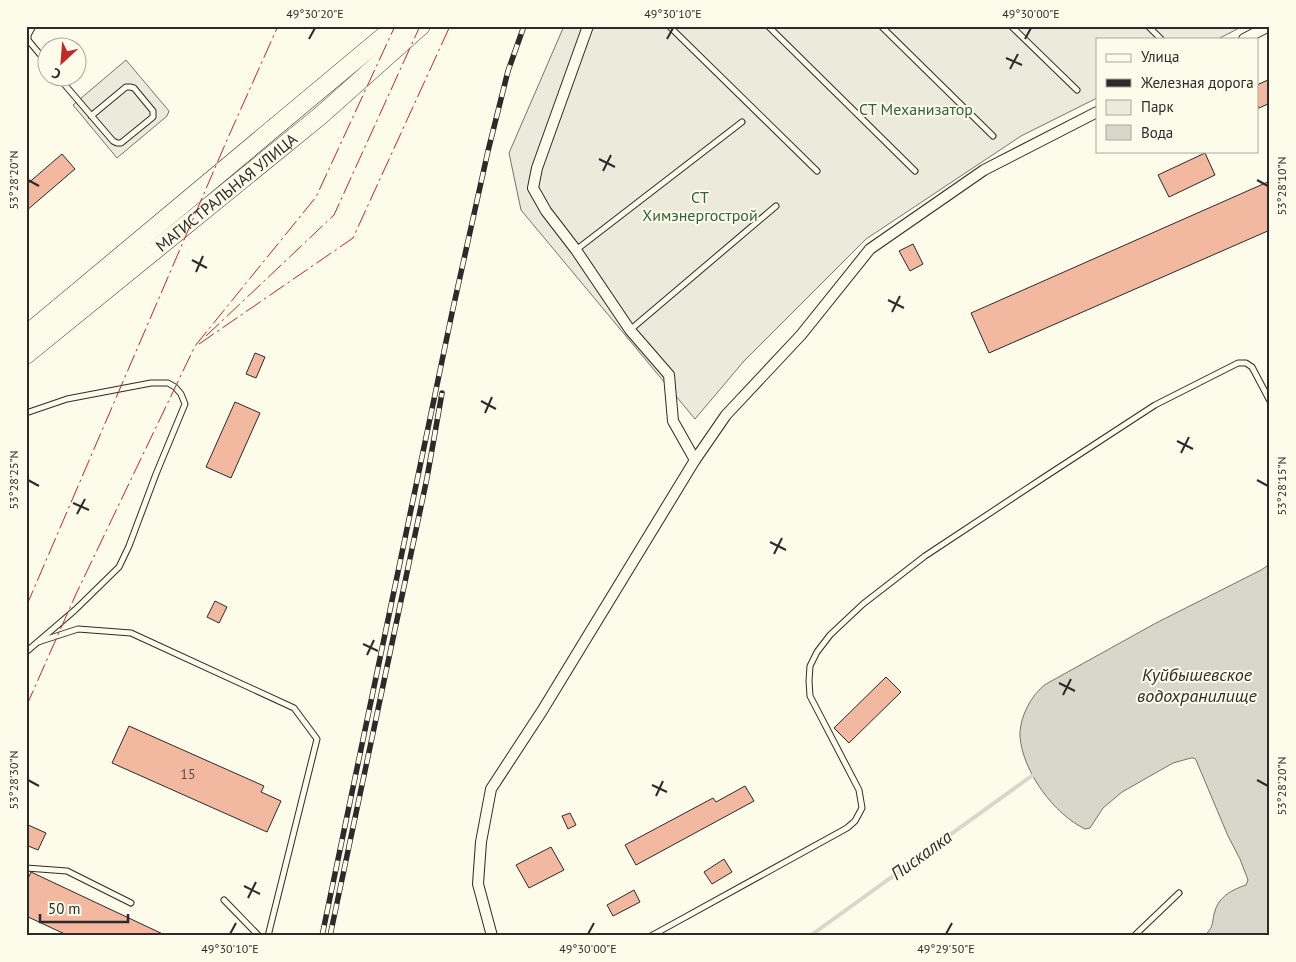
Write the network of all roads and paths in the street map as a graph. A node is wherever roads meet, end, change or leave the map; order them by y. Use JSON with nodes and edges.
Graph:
{"nodes":[{"id":1,"x":33,"y":26,"type":"edge"},
{"id":2,"x":396,"y":26,"type":"edge"},
{"id":3,"x":421,"y":26,"type":"edge"},
{"id":4,"x":588,"y":26,"type":"edge"},
{"id":5,"x":669,"y":26,"type":"edge"},
{"id":6,"x":768,"y":26,"type":"edge"},
{"id":7,"x":881,"y":26,"type":"edge"},
{"id":8,"x":1011,"y":26,"type":"edge"},
{"id":9,"x":1148,"y":26,"type":"edge"},
{"id":10,"x":1269,"y":26,"type":"edge"},
{"id":11,"x":27,"y":34,"type":"edge"},
{"id":12,"x":1160,"y":38,"type":"edge"},
{"id":13,"x":1246,"y":38,"type":"edge"},
{"id":14,"x":38,"y":52,"type":"edge"},
{"id":15,"x":67,"y":88,"type":"edge"},
{"id":16,"x":1077,"y":90,"type":"dead end"},
{"id":17,"x":1096,"y":113,"type":"edge"},
{"id":18,"x":91,"y":116,"type":"junction"},
{"id":19,"x":742,"y":122,"type":"dead end"},
{"id":20,"x":993,"y":136,"type":"dead end"},
{"id":21,"x":817,"y":171,"type":"dead end"},
{"id":22,"x":915,"y":171,"type":"dead end"},
{"id":23,"x":776,"y":206,"type":"dead end"},
{"id":24,"x":576,"y":250,"type":"junction"},
{"id":25,"x":630,"y":330,"type":"junction"},
{"id":26,"x":26,"y":335,"type":"edge"},
{"id":27,"x":26,"y":355,"type":"edge"},
{"id":28,"x":1270,"y":401,"type":"edge"},
{"id":29,"x":26,"y":412,"type":"edge"},
{"id":30,"x":695,"y":460,"type":"junction"},
{"id":31,"x":38,"y":642,"type":"junction"},
{"id":32,"x":26,"y":652,"type":"edge"},
{"id":33,"x":26,"y":868,"type":"edge"},
{"id":34,"x":1179,"y":892,"type":"dead end"},
{"id":35,"x":224,"y":900,"type":"dead end"},
{"id":36,"x":131,"y":903,"type":"dead end"},
{"id":37,"x":259,"y":936,"type":"edge"},
{"id":38,"x":268,"y":936,"type":"edge"},
{"id":39,"x":492,"y":936,"type":"edge"},
{"id":40,"x":651,"y":936,"type":"edge"},
{"id":41,"x":1134,"y":936,"type":"edge"}],
"edges":[{"from":1,"to":11,"type":"lane"},
{"from":2,"to":26,"type":"highway","name":"МАГИСТРАЛЬНАЯ УЛИЦА"},
{"from":3,"to":27,"type":"highway","name":"МАГИСТРАЛЬНАЯ УЛИЦА"},
{"from":4,"to":24,"type":"street"},
{"from":5,"to":21,"type":"lane"},
{"from":6,"to":22,"type":"lane"},
{"from":7,"to":20,"type":"lane"},
{"from":8,"to":16,"type":"lane"},
{"from":9,"to":12,"type":"lane"},
{"from":10,"to":13,"type":"street"},
{"from":11,"to":14,"type":"lane"},
{"from":15,"to":18,"type":"lane"},
{"from":17,"to":30,"type":"street"},
{"from":18,"to":18,"type":"lane"},
{"from":19,"to":24,"type":"lane"},
{"from":23,"to":25,"type":"lane"},
{"from":24,"to":25,"type":"street"},
{"from":25,"to":30,"type":"street"},
{"from":28,"to":40,"type":"lane"},
{"from":29,"to":31,"type":"lane"},
{"from":30,"to":39,"type":"street"},
{"from":31,"to":32,"type":"lane"},
{"from":31,"to":38,"type":"lane"},
{"from":33,"to":36,"type":"lane"},
{"from":34,"to":41,"type":"lane"},
{"from":35,"to":37,"type":"lane"}]}
